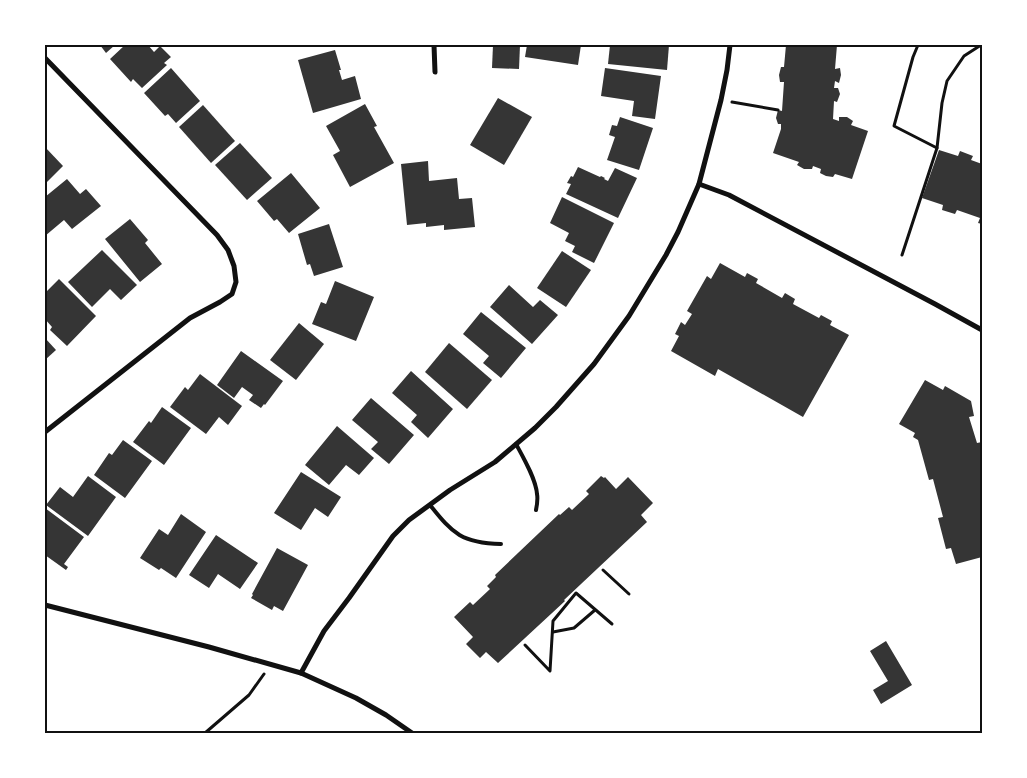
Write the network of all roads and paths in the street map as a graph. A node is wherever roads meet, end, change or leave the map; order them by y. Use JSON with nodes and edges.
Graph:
{"nodes":[{"id":1,"x":434,"y":45,"type":"edge"},
{"id":2,"x":730,"y":45,"type":"edge"},
{"id":3,"x":918,"y":45,"type":"edge"},
{"id":4,"x":981,"y":45,"type":"edge"},
{"id":5,"x":45,"y":58,"type":"edge"},
{"id":6,"x":435,"y":72,"type":"dead end"},
{"id":7,"x":721,"y":100,"type":"junction"},
{"id":8,"x":778,"y":110,"type":"dead end"},
{"id":9,"x":937,"y":148,"type":"junction"},
{"id":10,"x":699,"y":184,"type":"junction"},
{"id":11,"x":902,"y":255,"type":"dead end"},
{"id":12,"x":982,"y":330,"type":"edge"},
{"id":13,"x":45,"y":432,"type":"edge"},
{"id":14,"x":516,"y":444,"type":"junction"},
{"id":15,"x":430,"y":505,"type":"junction"},
{"id":16,"x":536,"y":510,"type":"dead end"},
{"id":17,"x":501,"y":544,"type":"dead end"},
{"id":18,"x":603,"y":570,"type":"dead end"},
{"id":19,"x":629,"y":594,"type":"dead end"},
{"id":20,"x":45,"y":606,"type":"edge"},
{"id":21,"x":595,"y":610,"type":"junction"},
{"id":22,"x":612,"y":624,"type":"dead end"},
{"id":23,"x":552,"y":632,"type":"junction"},
{"id":24,"x":525,"y":645,"type":"dead end"},
{"id":25,"x":272,"y":664,"type":"junction"},
{"id":26,"x":302,"y":672,"type":"junction"},
{"id":27,"x":205,"y":733,"type":"edge"},
{"id":28,"x":412,"y":733,"type":"edge"}],
"edges":[{"from":1,"to":6,"type":"street"},
{"from":2,"to":7,"type":"street"},
{"from":3,"to":9,"type":"path"},
{"from":4,"to":9,"type":"path"},
{"from":5,"to":13,"type":"street"},
{"from":7,"to":8,"type":"path"},
{"from":7,"to":10,"type":"street"},
{"from":9,"to":11,"type":"path"},
{"from":10,"to":12,"type":"street"},
{"from":10,"to":14,"type":"street"},
{"from":14,"to":15,"type":"street"},
{"from":14,"to":16,"type":"lane"},
{"from":15,"to":17,"type":"lane"},
{"from":15,"to":26,"type":"street"},
{"from":18,"to":19,"type":"path"},
{"from":20,"to":25,"type":"street"},
{"from":21,"to":22,"type":"path"},
{"from":21,"to":23,"type":"path"},
{"from":21,"to":23,"type":"path"},
{"from":23,"to":24,"type":"path"},
{"from":25,"to":26,"type":"street"},
{"from":25,"to":27,"type":"path"},
{"from":26,"to":28,"type":"street"}]}
